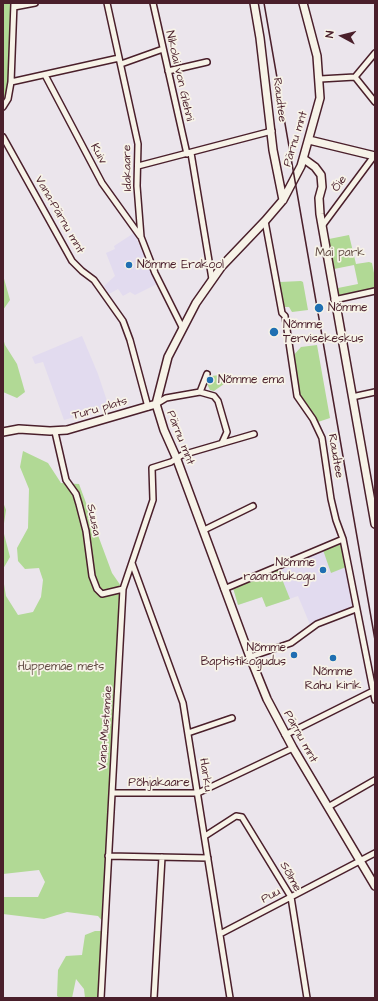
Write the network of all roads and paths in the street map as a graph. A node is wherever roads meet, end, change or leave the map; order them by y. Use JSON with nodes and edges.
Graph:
{"nodes":[{"id":1,"x":35,"y":3,"type":"edge"},
{"id":2,"x":107,"y":3,"type":"edge"},
{"id":3,"x":153,"y":3,"type":"edge"},
{"id":4,"x":254,"y":3,"type":"edge"},
{"id":5,"x":303,"y":3,"type":"edge"},
{"id":6,"x":14,"y":5,"type":"edge"},
{"id":7,"x":163,"y":49,"type":"junction"},
{"id":8,"x":375,"y":53,"type":"edge"},
{"id":9,"x":119,"y":58,"type":"junction"},
{"id":10,"x":207,"y":62,"type":"dead end"},
{"id":11,"x":121,"y":64,"type":"junction"},
{"id":12,"x":168,"y":70,"type":"junction"},
{"id":13,"x":45,"y":75,"type":"junction"},
{"id":14,"x":355,"y":77,"type":"junction"},
{"id":15,"x":320,"y":79,"type":"junction"},
{"id":16,"x":11,"y":82,"type":"junction"},
{"id":17,"x":375,"y":102,"type":"edge"},
{"id":18,"x":3,"y":107,"type":"edge"},
{"id":19,"x":272,"y":131,"type":"junction"},
{"id":20,"x":3,"y":137,"type":"edge"},
{"id":21,"x":309,"y":140,"type":"junction"},
{"id":22,"x":189,"y":154,"type":"junction"},
{"id":23,"x":375,"y":155,"type":"edge"},
{"id":24,"x":304,"y":159,"type":"junction"},
{"id":25,"x":138,"y":166,"type":"junction"},
{"id":26,"x":283,"y":200,"type":"junction"},
{"id":27,"x":266,"y":221,"type":"junction"},
{"id":28,"x":322,"y":226,"type":"junction"},
{"id":29,"x":141,"y":237,"type":"junction"},
{"id":30,"x":212,"y":279,"type":"junction"},
{"id":31,"x":375,"y":291,"type":"edge"},
{"id":32,"x":334,"y":300,"type":"junction"},
{"id":33,"x":182,"y":327,"type":"junction"},
{"id":34,"x":206,"y":374,"type":"dead end"},
{"id":35,"x":200,"y":392,"type":"junction"},
{"id":36,"x":375,"y":392,"type":"edge"},
{"id":37,"x":352,"y":397,"type":"junction"},
{"id":38,"x":156,"y":404,"type":"junction"},
{"id":39,"x":148,"y":407,"type":"junction"},
{"id":40,"x":3,"y":432,"type":"edge"},
{"id":41,"x":53,"y":432,"type":"junction"},
{"id":42,"x":254,"y":434,"type":"dead end"},
{"id":43,"x":222,"y":443,"type":"junction"},
{"id":44,"x":176,"y":457,"type":"junction"},
{"id":45,"x":252,"y":506,"type":"dead end"},
{"id":46,"x":375,"y":524,"type":"edge"},
{"id":47,"x":204,"y":530,"type":"junction"},
{"id":48,"x":343,"y":540,"type":"junction"},
{"id":49,"x":132,"y":563,"type":"junction"},
{"id":50,"x":123,"y":589,"type":"junction"},
{"id":51,"x":224,"y":589,"type":"junction"},
{"id":52,"x":356,"y":609,"type":"junction"},
{"id":53,"x":250,"y":657,"type":"junction"},
{"id":54,"x":373,"y":691,"type":"junction"},
{"id":55,"x":375,"y":700,"type":"edge"},
{"id":56,"x":232,"y":718,"type":"dead end"},
{"id":57,"x":188,"y":733,"type":"junction"},
{"id":58,"x":285,"y":735,"type":"junction"},
{"id":59,"x":292,"y":748,"type":"junction"},
{"id":60,"x":375,"y":780,"type":"edge"},
{"id":61,"x":112,"y":793,"type":"junction"},
{"id":62,"x":198,"y":793,"type":"junction"},
{"id":63,"x":328,"y":806,"type":"junction"},
{"id":64,"x":205,"y":836,"type":"junction"},
{"id":65,"x":375,"y":853,"type":"edge"},
{"id":66,"x":108,"y":856,"type":"junction"},
{"id":67,"x":162,"y":857,"type":"junction"},
{"id":68,"x":208,"y":858,"type":"junction"},
{"id":69,"x":361,"y":861,"type":"junction"},
{"id":70,"x":375,"y":886,"type":"edge"},
{"id":71,"x":291,"y":897,"type":"junction"},
{"id":72,"x":220,"y":934,"type":"junction"},
{"id":73,"x":101,"y":998,"type":"edge"},
{"id":74,"x":154,"y":998,"type":"edge"},
{"id":75,"x":230,"y":998,"type":"edge"},
{"id":76,"x":307,"y":998,"type":"edge"}],
"edges":[{"from":1,"to":6,"type":"street"},
{"from":2,"to":9,"type":"street","name":"Idakaare"},
{"from":3,"to":7,"type":"street","name":"Nikolai von Glehni"},
{"from":4,"to":19,"type":"main road","name":"Raudtee"},
{"from":5,"to":15,"type":"main road","name":"Pärnu mnt"},
{"from":6,"to":16,"type":"street"},
{"from":7,"to":11,"type":"street"},
{"from":7,"to":12,"type":"street","name":"Nikolai von Glehni"},
{"from":8,"to":14,"type":"street"},
{"from":9,"to":11,"type":"street","name":"Idakaare"},
{"from":9,"to":13,"type":"street"},
{"from":10,"to":12,"type":"street"},
{"from":11,"to":25,"type":"street","name":"Idakaare"},
{"from":12,"to":22,"type":"street","name":"Nikolai von Glehni"},
{"from":13,"to":16,"type":"street"},
{"from":13,"to":29,"type":"street","name":"Kuiv"},
{"from":14,"to":15,"type":"street"},
{"from":14,"to":17,"type":"street"},
{"from":15,"to":21,"type":"main road","name":"Pärnu mnt"},
{"from":16,"to":18,"type":"street"},
{"from":19,"to":22,"type":"street"},
{"from":19,"to":26,"type":"main road","name":"Raudtee"},
{"from":20,"to":39,"type":"street","name":"Vana-Pärnu mnt"},
{"from":21,"to":23,"type":"main road"},
{"from":21,"to":24,"type":"main road","name":"Pärnu mnt"},
{"from":22,"to":25,"type":"street"},
{"from":22,"to":30,"type":"street","name":"Nikolai von Glehni"},
{"from":23,"to":28,"type":"street","name":"Õie"},
{"from":24,"to":26,"type":"main road","name":"Pärnu mnt"},
{"from":24,"to":28,"type":"main road"},
{"from":25,"to":29,"type":"street","name":"Idakaare"},
{"from":26,"to":27,"type":"main road","name":"Pärnu mnt"},
{"from":27,"to":30,"type":"main road","name":"Pärnu mnt"},
{"from":27,"to":48,"type":"street","name":"Raudtee"},
{"from":28,"to":32,"type":"main road"},
{"from":29,"to":33,"type":"street","name":"Idakaare"},
{"from":30,"to":33,"type":"main road","name":"Pärnu mnt"},
{"from":31,"to":32,"type":"street"},
{"from":32,"to":37,"type":"main road"},
{"from":33,"to":38,"type":"main road","name":"Pärnu mnt"},
{"from":34,"to":35,"type":"street"},
{"from":35,"to":38,"type":"street"},
{"from":35,"to":43,"type":"street"},
{"from":36,"to":37,"type":"street"},
{"from":37,"to":46,"type":"main road"},
{"from":38,"to":39,"type":"main road","name":"Turu plats"},
{"from":38,"to":44,"type":"main road","name":"Pärnu mnt"},
{"from":39,"to":41,"type":"main road","name":"Turu plats"},
{"from":40,"to":41,"type":"main road"},
{"from":41,"to":50,"type":"street","name":"Suusa"},
{"from":42,"to":43,"type":"street"},
{"from":43,"to":44,"type":"street"},
{"from":44,"to":47,"type":"main road","name":"Pärnu mnt"},
{"from":44,"to":49,"type":"street","name":"Vana-Mustamäe"},
{"from":45,"to":47,"type":"street"},
{"from":47,"to":51,"type":"main road","name":"Pärnu mnt"},
{"from":48,"to":51,"type":"street"},
{"from":48,"to":52,"type":"street","name":"Raudtee"},
{"from":49,"to":50,"type":"street","name":"Vana-Mustamäe"},
{"from":49,"to":57,"type":"street","name":"Harku"},
{"from":50,"to":61,"type":"street","name":"Vana-Mustamäe"},
{"from":51,"to":53,"type":"main road","name":"Pärnu mnt"},
{"from":52,"to":53,"type":"street"},
{"from":52,"to":54,"type":"street","name":"Raudtee"},
{"from":53,"to":58,"type":"main road","name":"Pärnu mnt"},
{"from":54,"to":55,"type":"street","name":"Raudtee"},
{"from":54,"to":58,"type":"street"},
{"from":56,"to":57,"type":"street"},
{"from":57,"to":62,"type":"street","name":"Harku"},
{"from":58,"to":59,"type":"main road","name":"Pärnu mnt"},
{"from":59,"to":62,"type":"street","name":"Põhjakaare"},
{"from":59,"to":63,"type":"main road","name":"Pärnu mnt"},
{"from":60,"to":63,"type":"street"},
{"from":61,"to":62,"type":"street","name":"Põhjakaare"},
{"from":61,"to":66,"type":"street","name":"Vana-Mustamäe"},
{"from":62,"to":64,"type":"street","name":"Harku"},
{"from":63,"to":69,"type":"main road","name":"Pärnu mnt"},
{"from":64,"to":68,"type":"street","name":"Harku"},
{"from":64,"to":71,"type":"street","name":"Sõlme"},
{"from":65,"to":69,"type":"street","name":"Puu"},
{"from":66,"to":67,"type":"street"},
{"from":66,"to":73,"type":"street","name":"Vana-Mustamäe"},
{"from":67,"to":68,"type":"street"},
{"from":67,"to":74,"type":"street"},
{"from":68,"to":72,"type":"street","name":"Harku"},
{"from":69,"to":70,"type":"main road","name":"Pärnu mnt"},
{"from":69,"to":71,"type":"street","name":"Puu"},
{"from":71,"to":72,"type":"street","name":"Puu"},
{"from":71,"to":76,"type":"street","name":"Sõlme"},
{"from":72,"to":75,"type":"street","name":"Harku"}]}
